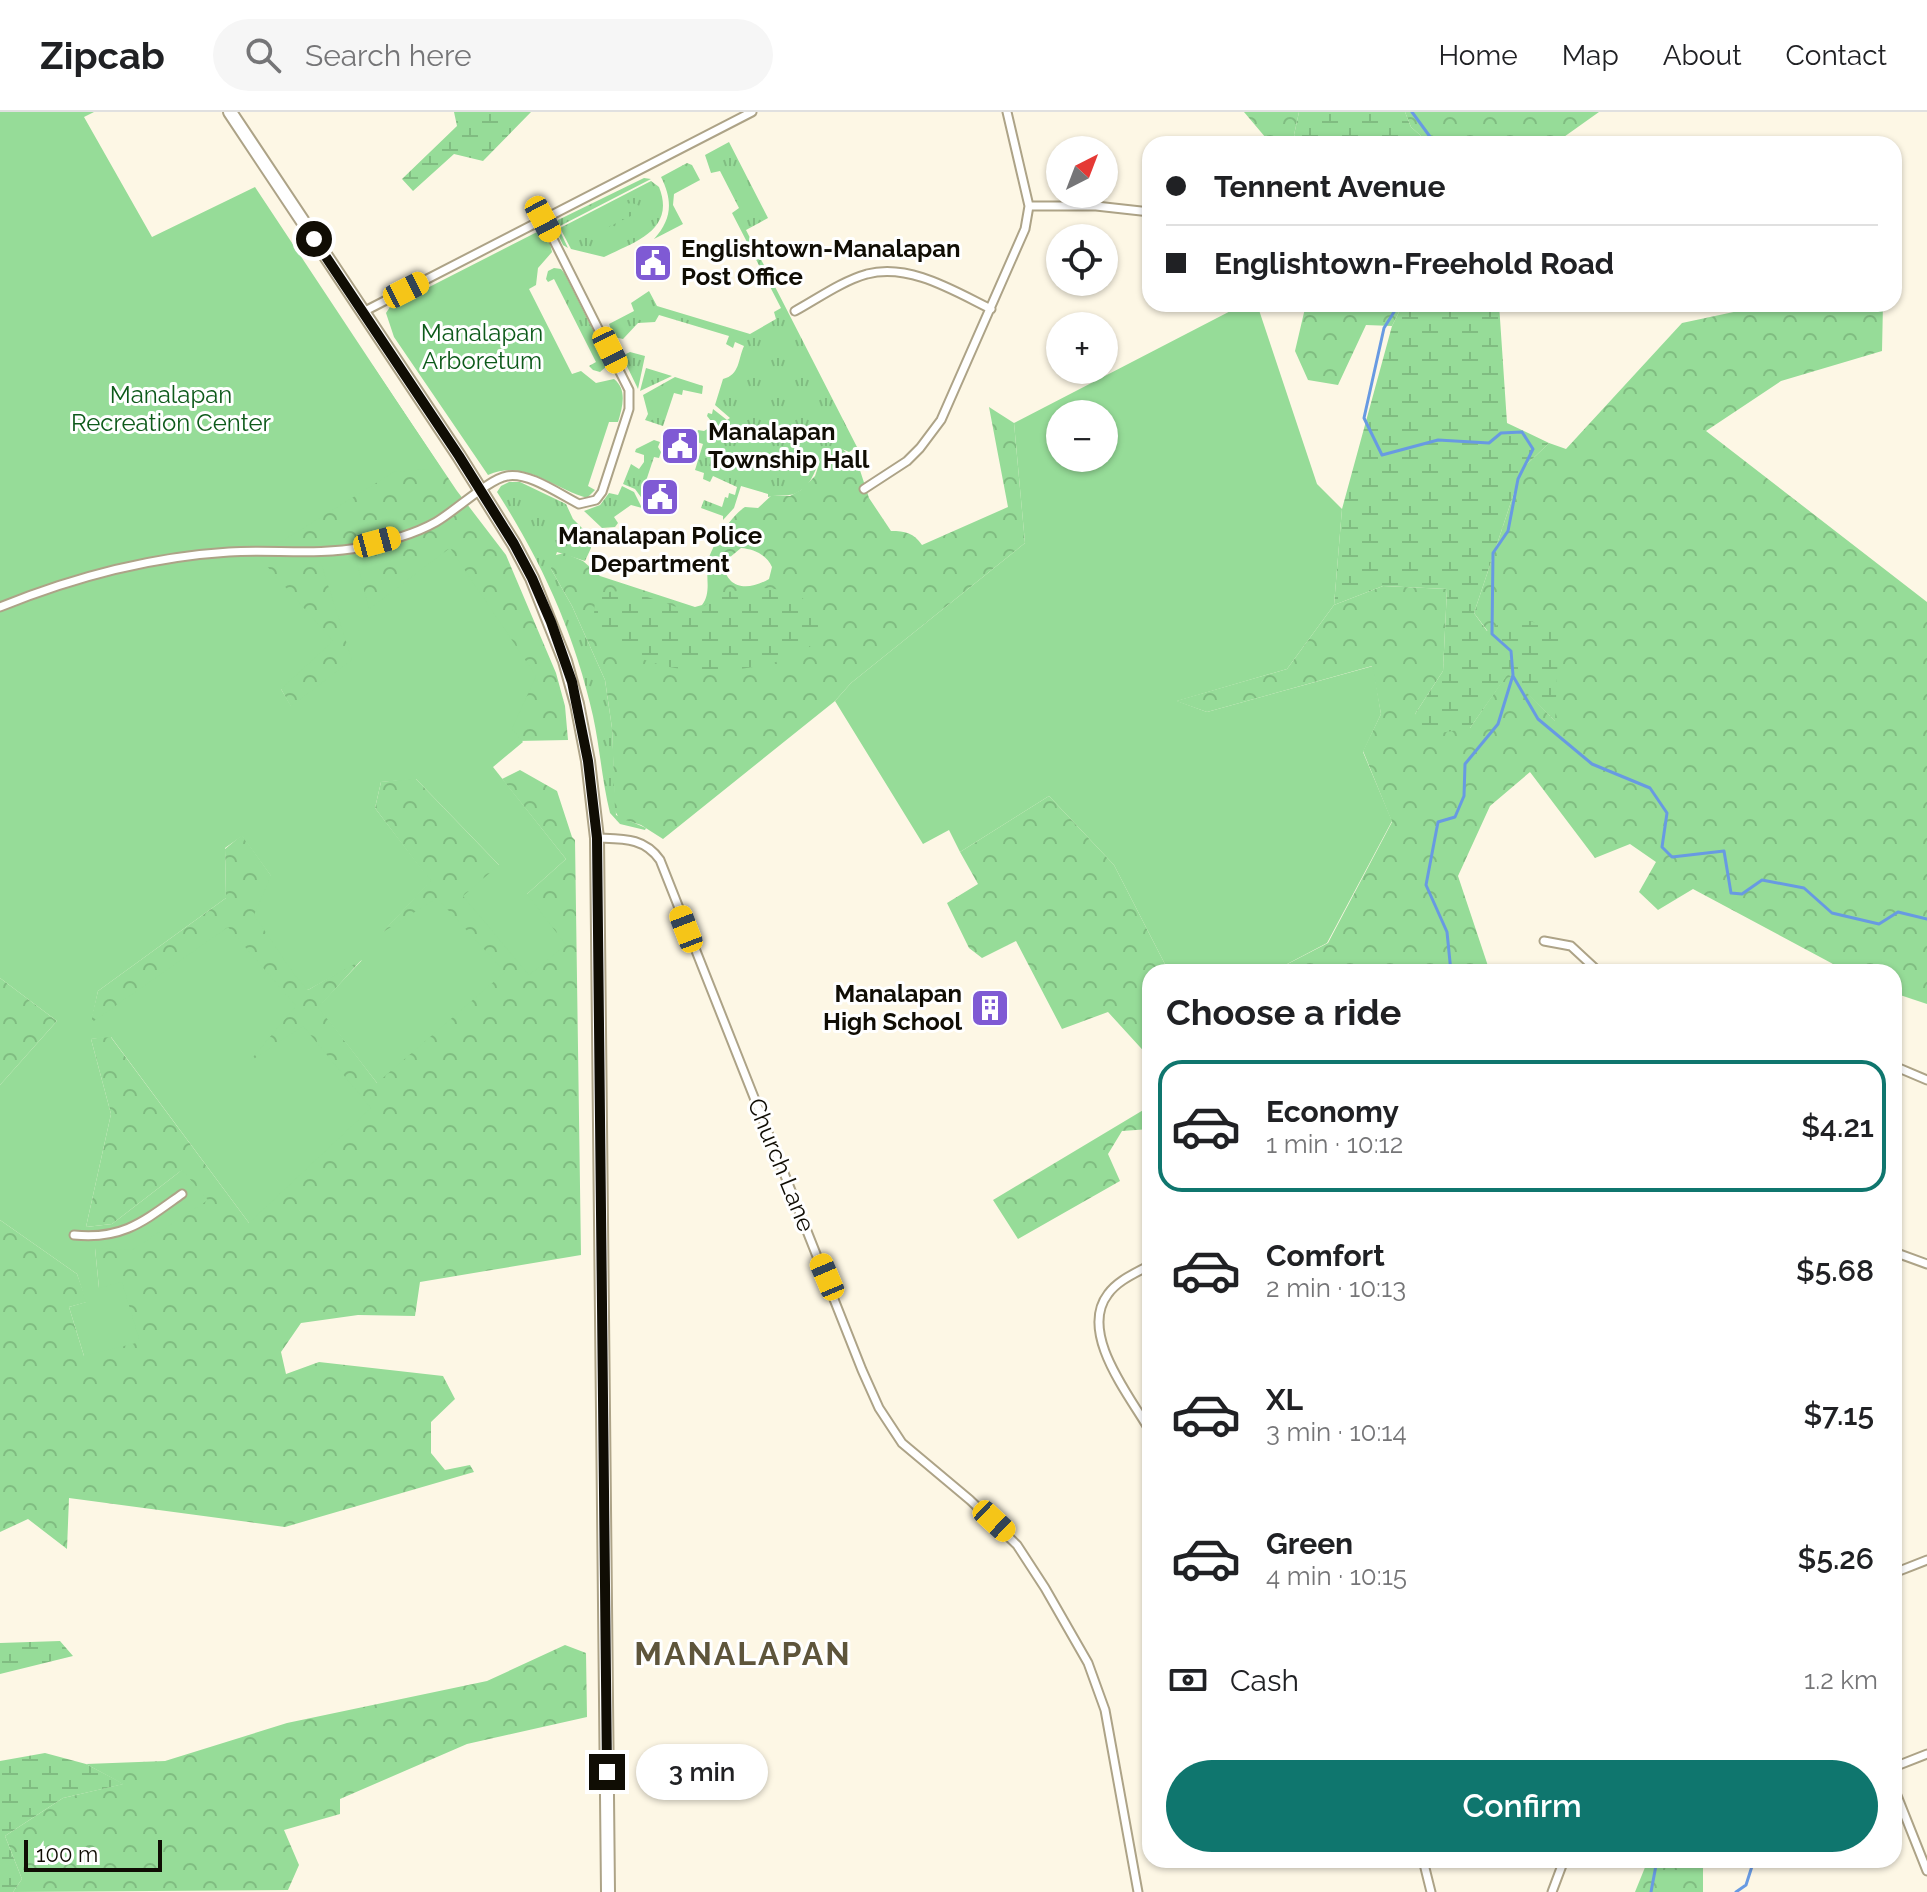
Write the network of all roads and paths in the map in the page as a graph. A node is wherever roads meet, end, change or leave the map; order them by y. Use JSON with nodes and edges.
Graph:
{"nodes":[{"id":1,"x":230,"y":112,"type":"edge"},
{"id":2,"x":752,"y":112,"type":"edge"},
{"id":3,"x":1007,"y":112,"type":"edge"},
{"id":4,"x":1029,"y":206,"type":"junction"},
{"id":5,"x":1142,"y":211,"type":"edge"},
{"id":6,"x":543,"y":219,"type":"junction"},
{"id":7,"x":991,"y":309,"type":"junction"},
{"id":8,"x":795,"y":311,"type":"dead end"},
{"id":9,"x":363,"y":312,"type":"junction"},
{"id":10,"x":864,"y":489,"type":"dead end"},
{"id":11,"x":481,"y":491,"type":"junction"},
{"id":12,"x":0,"y":607,"type":"edge"},
{"id":13,"x":597,"y":838,"type":"junction"},
{"id":14,"x":1544,"y":941,"type":"dead end"},
{"id":15,"x":1590,"y":964,"type":"edge"},
{"id":16,"x":1902,"y":1069,"type":"edge"},
{"id":17,"x":1927,"y":1080,"type":"edge"},
{"id":18,"x":182,"y":1194,"type":"dead end"},
{"id":19,"x":74,"y":1235,"type":"dead end"},
{"id":20,"x":1902,"y":1255,"type":"edge"},
{"id":21,"x":1927,"y":1264,"type":"edge"},
{"id":22,"x":1142,"y":1270,"type":"edge"},
{"id":23,"x":1142,"y":1417,"type":"edge"},
{"id":24,"x":1927,"y":1560,"type":"edge"},
{"id":25,"x":1902,"y":1570,"type":"edge"},
{"id":26,"x":1927,"y":1754,"type":"edge"},
{"id":27,"x":1902,"y":1764,"type":"edge"},
{"id":28,"x":1902,"y":1808,"type":"edge"},
{"id":29,"x":1425,"y":1868,"type":"edge"},
{"id":30,"x":1561,"y":1868,"type":"edge"},
{"id":31,"x":1927,"y":1871,"type":"edge"},
{"id":32,"x":608,"y":1892,"type":"edge"},
{"id":33,"x":1138,"y":1892,"type":"edge"},
{"id":34,"x":1431,"y":1892,"type":"edge"},
{"id":35,"x":1552,"y":1892,"type":"edge"}],
"edges":[{"from":1,"to":9,"type":"main road"},
{"from":2,"to":6,"type":"street"},
{"from":3,"to":4,"type":"street"},
{"from":4,"to":5,"type":"street"},
{"from":4,"to":7,"type":"street"},
{"from":6,"to":9,"type":"street"},
{"from":6,"to":11,"type":"street"},
{"from":7,"to":8,"type":"street"},
{"from":7,"to":10,"type":"street"},
{"from":9,"to":11,"type":"main road"},
{"from":11,"to":12,"type":"street"},
{"from":11,"to":13,"type":"main road"},
{"from":13,"to":32,"type":"main road"},
{"from":13,"to":33,"type":"street","name":"Church Lane"},
{"from":14,"to":15,"type":"street"},
{"from":16,"to":17,"type":"street"},
{"from":18,"to":19,"type":"street"},
{"from":20,"to":21,"type":"street"},
{"from":22,"to":23,"type":"street"},
{"from":24,"to":25,"type":"street"},
{"from":26,"to":27,"type":"street"},
{"from":28,"to":31,"type":"street"},
{"from":29,"to":34,"type":"street"},
{"from":30,"to":35,"type":"street"}]}
